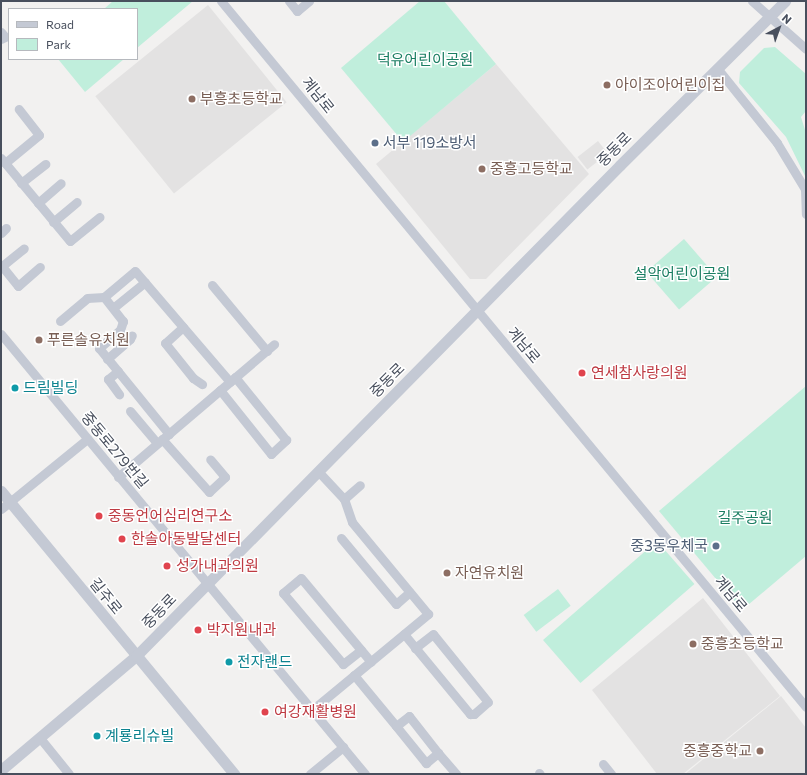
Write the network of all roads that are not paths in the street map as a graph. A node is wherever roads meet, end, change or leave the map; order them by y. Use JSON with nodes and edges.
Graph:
{"nodes":[{"id":1,"x":221,"y":1,"type":"edge"},
{"id":2,"x":289,"y":1,"type":"edge"},
{"id":3,"x":309,"y":1,"type":"edge"},
{"id":4,"x":752,"y":1,"type":"edge"},
{"id":5,"x":785,"y":1,"type":"edge"},
{"id":6,"x":769,"y":16,"type":"junction"},
{"id":7,"x":1,"y":32,"type":"edge"},
{"id":8,"x":1,"y":40,"type":"edge"},
{"id":9,"x":806,"y":49,"type":"edge"},
{"id":10,"x":717,"y":68,"type":"junction"},
{"id":11,"x":19,"y":110,"type":"dead end"},
{"id":12,"x":3,"y":161,"type":"edge"},
{"id":13,"x":45,"y":164,"type":"dead end"},
{"id":14,"x":21,"y":183,"type":"junction"},
{"id":15,"x":61,"y":183,"type":"dead end"},
{"id":16,"x":77,"y":202,"type":"dead end"},
{"id":17,"x":38,"y":203,"type":"junction"},
{"id":18,"x":806,"y":214,"type":"edge"},
{"id":19,"x":100,"y":217,"type":"dead end"},
{"id":20,"x":53,"y":222,"type":"junction"},
{"id":21,"x":24,"y":248,"type":"dead end"},
{"id":22,"x":1,"y":266,"type":"edge"},
{"id":23,"x":40,"y":267,"type":"dead end"},
{"id":24,"x":145,"y":282,"type":"junction"},
{"id":25,"x":212,"y":285,"type":"dead end"},
{"id":26,"x":104,"y":297,"type":"junction"},
{"id":27,"x":113,"y":308,"type":"junction"},
{"id":28,"x":476,"y":310,"type":"junction"},
{"id":29,"x":60,"y":321,"type":"dead end"},
{"id":30,"x":183,"y":327,"type":"junction"},
{"id":31,"x":1,"y":334,"type":"edge"},
{"id":32,"x":132,"y":335,"type":"dead end"},
{"id":33,"x":274,"y":344,"type":"dead end"},
{"id":34,"x":266,"y":350,"type":"junction"},
{"id":35,"x":107,"y":359,"type":"junction"},
{"id":36,"x":118,"y":371,"type":"junction"},
{"id":37,"x":232,"y":380,"type":"junction"},
{"id":38,"x":202,"y":384,"type":"dead end"},
{"id":39,"x":220,"y":390,"type":"junction"},
{"id":40,"x":119,"y":394,"type":"dead end"},
{"id":41,"x":130,"y":411,"type":"dead end"},
{"id":42,"x":87,"y":439,"type":"junction"},
{"id":43,"x":163,"y":439,"type":"junction"},
{"id":44,"x":210,"y":459,"type":"dead end"},
{"id":45,"x":318,"y":471,"type":"junction"},
{"id":46,"x":118,"y":477,"type":"junction"},
{"id":47,"x":360,"y":485,"type":"dead end"},
{"id":48,"x":1,"y":491,"type":"edge"},
{"id":49,"x":344,"y":499,"type":"junction"},
{"id":50,"x":5,"y":505,"type":"edge"},
{"id":51,"x":341,"y":538,"type":"dead end"},
{"id":52,"x":207,"y":584,"type":"junction"},
{"id":53,"x":410,"y":592,"type":"junction"},
{"id":54,"x":404,"y":634,"type":"junction"},
{"id":55,"x":415,"y":648,"type":"junction"},
{"id":56,"x":361,"y":650,"type":"junction"},
{"id":57,"x":136,"y":656,"type":"junction"},
{"id":58,"x":371,"y":662,"type":"junction"},
{"id":59,"x":354,"y":675,"type":"junction"},
{"id":60,"x":806,"y":706,"type":"edge"},
{"id":61,"x":312,"y":710,"type":"junction"},
{"id":62,"x":396,"y":726,"type":"junction"},
{"id":63,"x":40,"y":738,"type":"junction"},
{"id":64,"x":343,"y":747,"type":"junction"},
{"id":65,"x":438,"y":753,"type":"junction"},
{"id":66,"x":603,"y":764,"type":"dead end"},
{"id":67,"x":1,"y":770,"type":"edge"},
{"id":68,"x":70,"y":774,"type":"edge"},
{"id":69,"x":234,"y":774,"type":"edge"},
{"id":70,"x":310,"y":774,"type":"edge"},
{"id":71,"x":365,"y":774,"type":"edge"},
{"id":72,"x":456,"y":774,"type":"edge"},
{"id":73,"x":611,"y":774,"type":"edge"}],
"edges":[{"from":1,"to":28,"type":"street","name":"계남로"},
{"from":2,"to":3,"type":"street"},
{"from":4,"to":6,"type":"street"},
{"from":5,"to":6,"type":"street","name":"중동로"},
{"from":6,"to":9,"type":"street"},
{"from":6,"to":10,"type":"street","name":"중동로"},
{"from":7,"to":8,"type":"street"},
{"from":10,"to":18,"type":"street"},
{"from":10,"to":28,"type":"street","name":"중동로"},
{"from":11,"to":12,"type":"street"},
{"from":12,"to":14,"type":"street"},
{"from":13,"to":14,"type":"street"},
{"from":14,"to":17,"type":"street"},
{"from":15,"to":17,"type":"street"},
{"from":16,"to":20,"type":"street"},
{"from":17,"to":20,"type":"street"},
{"from":19,"to":20,"type":"street"},
{"from":21,"to":22,"type":"street"},
{"from":22,"to":23,"type":"street"},
{"from":24,"to":26,"type":"street"},
{"from":24,"to":27,"type":"street"},
{"from":24,"to":30,"type":"street"},
{"from":25,"to":34,"type":"street"},
{"from":26,"to":27,"type":"street"},
{"from":26,"to":29,"type":"street"},
{"from":27,"to":35,"type":"street"},
{"from":28,"to":45,"type":"street","name":"중동로"},
{"from":28,"to":60,"type":"street","name":"계남로"},
{"from":30,"to":37,"type":"street"},
{"from":30,"to":38,"type":"street"},
{"from":31,"to":42,"type":"street","name":"중동로279번길"},
{"from":32,"to":35,"type":"street"},
{"from":33,"to":34,"type":"street"},
{"from":34,"to":37,"type":"street"},
{"from":35,"to":36,"type":"street"},
{"from":36,"to":40,"type":"street"},
{"from":36,"to":43,"type":"street"},
{"from":37,"to":39,"type":"street"},
{"from":37,"to":39,"type":"street"},
{"from":39,"to":43,"type":"street"},
{"from":41,"to":43,"type":"street"},
{"from":42,"to":46,"type":"street","name":"중동로279번길"},
{"from":42,"to":50,"type":"street"},
{"from":43,"to":44,"type":"street"},
{"from":43,"to":46,"type":"street"},
{"from":45,"to":49,"type":"street"},
{"from":45,"to":52,"type":"street","name":"중동로"},
{"from":46,"to":52,"type":"street","name":"중동로279번길"},
{"from":47,"to":49,"type":"street"},
{"from":48,"to":50,"type":"street","name":"길주로"},
{"from":49,"to":53,"type":"street"},
{"from":50,"to":57,"type":"street","name":"길주로"},
{"from":51,"to":53,"type":"street"},
{"from":52,"to":57,"type":"street","name":"중동로"},
{"from":52,"to":61,"type":"street","name":"중동로279번길"},
{"from":53,"to":54,"type":"street"},
{"from":54,"to":55,"type":"street"},
{"from":54,"to":58,"type":"street"},
{"from":55,"to":55,"type":"street"},
{"from":56,"to":56,"type":"street"},
{"from":56,"to":58,"type":"street"},
{"from":57,"to":63,"type":"street","name":"중동로"},
{"from":57,"to":69,"type":"street","name":"길주로"},
{"from":58,"to":59,"type":"street"},
{"from":59,"to":61,"type":"street"},
{"from":59,"to":62,"type":"street"},
{"from":61,"to":64,"type":"street","name":"중동로279번길"},
{"from":62,"to":65,"type":"street"},
{"from":62,"to":65,"type":"street"},
{"from":63,"to":67,"type":"street","name":"중동로"},
{"from":63,"to":68,"type":"street"},
{"from":64,"to":70,"type":"street"},
{"from":64,"to":71,"type":"street","name":"중동로279번길"},
{"from":65,"to":72,"type":"street"},
{"from":66,"to":73,"type":"street"}]}
